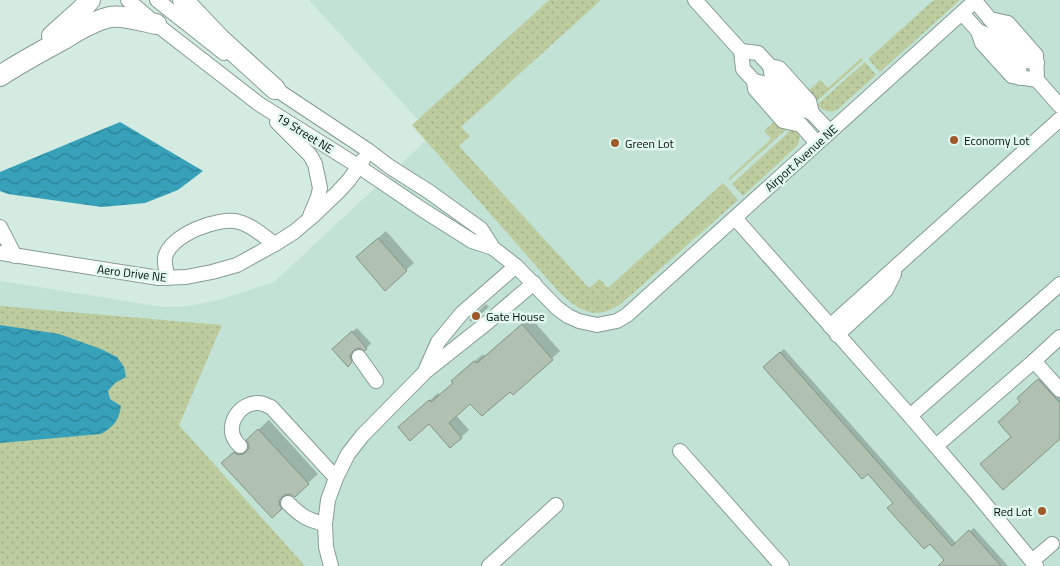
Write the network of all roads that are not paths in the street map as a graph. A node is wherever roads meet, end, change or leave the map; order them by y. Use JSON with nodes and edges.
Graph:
{"nodes":[{"id":1,"x":90,"y":0,"type":"edge"},
{"id":2,"x":128,"y":0,"type":"edge"},
{"id":3,"x":157,"y":0,"type":"edge"},
{"id":4,"x":183,"y":0,"type":"edge"},
{"id":5,"x":695,"y":0,"type":"edge"},
{"id":6,"x":976,"y":1,"type":"edge"},
{"id":7,"x":962,"y":13,"type":"junction"},
{"id":8,"x":156,"y":24,"type":"junction"},
{"id":9,"x":741,"y":51,"type":"junction"},
{"id":10,"x":20,"y":63,"type":"junction"},
{"id":11,"x":0,"y":76,"type":"edge"},
{"id":12,"x":1037,"y":80,"type":"junction"},
{"id":13,"x":275,"y":89,"type":"junction"},
{"id":14,"x":259,"y":104,"type":"junction"},
{"id":15,"x":1060,"y":106,"type":"edge"},
{"id":16,"x":1060,"y":119,"type":"edge"},
{"id":17,"x":830,"y":132,"type":"junction"},
{"id":18,"x":817,"y":143,"type":"junction"},
{"id":19,"x":369,"y":151,"type":"junction"},
{"id":20,"x":358,"y":166,"type":"junction"},
{"id":21,"x":735,"y":218,"type":"junction"},
{"id":22,"x":309,"y":219,"type":"junction"},
{"id":23,"x":0,"y":227,"type":"edge"},
{"id":24,"x":275,"y":244,"type":"junction"},
{"id":25,"x":493,"y":248,"type":"junction"},
{"id":26,"x":0,"y":253,"type":"edge"},
{"id":27,"x":16,"y":256,"type":"junction"},
{"id":28,"x":516,"y":266,"type":"junction"},
{"id":29,"x":167,"y":278,"type":"junction"},
{"id":30,"x":534,"y":283,"type":"junction"},
{"id":31,"x":1060,"y":284,"type":"edge"},
{"id":32,"x":627,"y":315,"type":"joint"},
{"id":33,"x":833,"y":330,"type":"junction"},
{"id":34,"x":1060,"y":337,"type":"edge"},
{"id":35,"x":359,"y":357,"type":"dead end"},
{"id":36,"x":1034,"y":361,"type":"junction"},
{"id":37,"x":424,"y":372,"type":"junction"},
{"id":38,"x":376,"y":381,"type":"dead end"},
{"id":39,"x":1060,"y":390,"type":"edge"},
{"id":40,"x":910,"y":416,"type":"junction"},
{"id":41,"x":240,"y":446,"type":"dead end"},
{"id":42,"x":936,"y":446,"type":"junction"},
{"id":43,"x":680,"y":451,"type":"dead end"},
{"id":44,"x":336,"y":478,"type":"junction"},
{"id":45,"x":288,"y":503,"type":"dead end"},
{"id":46,"x":556,"y":505,"type":"dead end"},
{"id":47,"x":325,"y":524,"type":"junction"},
{"id":48,"x":1052,"y":544,"type":"dead end"},
{"id":49,"x":1034,"y":564,"type":"edge"},
{"id":50,"x":331,"y":566,"type":"edge"},
{"id":51,"x":489,"y":566,"type":"edge"},
{"id":52,"x":782,"y":566,"type":"edge"}],
"edges":[{"from":1,"to":10,"type":"highway"},
{"from":2,"to":8,"type":"street","name":"19 Street NE"},
{"from":3,"to":13,"type":"street","name":"19 Street NE"},
{"from":4,"to":13,"type":"highway"},
{"from":5,"to":9,"type":"street"},
{"from":6,"to":7,"type":"street","name":"Airport Avenue NE"},
{"from":6,"to":12,"type":"street"},
{"from":7,"to":12,"type":"street"},
{"from":7,"to":17,"type":"street","name":"Airport Avenue NE"},
{"from":8,"to":10,"type":"highway"},
{"from":8,"to":14,"type":"street","name":"19 Street NE"},
{"from":9,"to":17,"type":"street"},
{"from":9,"to":18,"type":"street"},
{"from":10,"to":11,"type":"highway"},
{"from":12,"to":15,"type":"street"},
{"from":13,"to":19,"type":"street","name":"19 Street NE"},
{"from":14,"to":20,"type":"street","name":"19 Street NE"},
{"from":14,"to":22,"type":"street"},
{"from":16,"to":33,"type":"street"},
{"from":17,"to":18,"type":"street","name":"Airport Avenue NE"},
{"from":18,"to":21,"type":"street","name":"Airport Avenue NE"},
{"from":19,"to":20,"type":"street","name":"Aero Drive NE"},
{"from":19,"to":25,"type":"street","name":"19 Street NE"},
{"from":20,"to":22,"type":"street","name":"Aero Drive NE"},
{"from":20,"to":25,"type":"street","name":"19 Street NE"},
{"from":21,"to":32,"type":"street","name":"Airport Avenue NE"},
{"from":21,"to":33,"type":"street"},
{"from":22,"to":24,"type":"street","name":"Aero Drive NE"},
{"from":23,"to":27,"type":"street"},
{"from":24,"to":29,"type":"street","name":"Aero Drive NE"},
{"from":24,"to":29,"type":"street"},
{"from":25,"to":28,"type":"street","name":"19 Street NE"},
{"from":26,"to":27,"type":"street","name":"Aero Drive NE"},
{"from":27,"to":29,"type":"street","name":"Aero Drive NE"},
{"from":28,"to":30,"type":"street","name":"19 Street NE"},
{"from":28,"to":37,"type":"street"},
{"from":30,"to":32,"type":"street","name":"19 Street NE"},
{"from":30,"to":37,"type":"street"},
{"from":31,"to":40,"type":"street"},
{"from":33,"to":40,"type":"street"},
{"from":34,"to":36,"type":"street"},
{"from":35,"to":38,"type":"street"},
{"from":36,"to":39,"type":"street"},
{"from":36,"to":42,"type":"street"},
{"from":37,"to":44,"type":"street"},
{"from":40,"to":42,"type":"street"},
{"from":41,"to":44,"type":"street"},
{"from":42,"to":49,"type":"street"},
{"from":43,"to":52,"type":"street"},
{"from":44,"to":47,"type":"street"},
{"from":45,"to":47,"type":"street"},
{"from":46,"to":51,"type":"street"},
{"from":47,"to":50,"type":"street"},
{"from":48,"to":49,"type":"street"}]}
